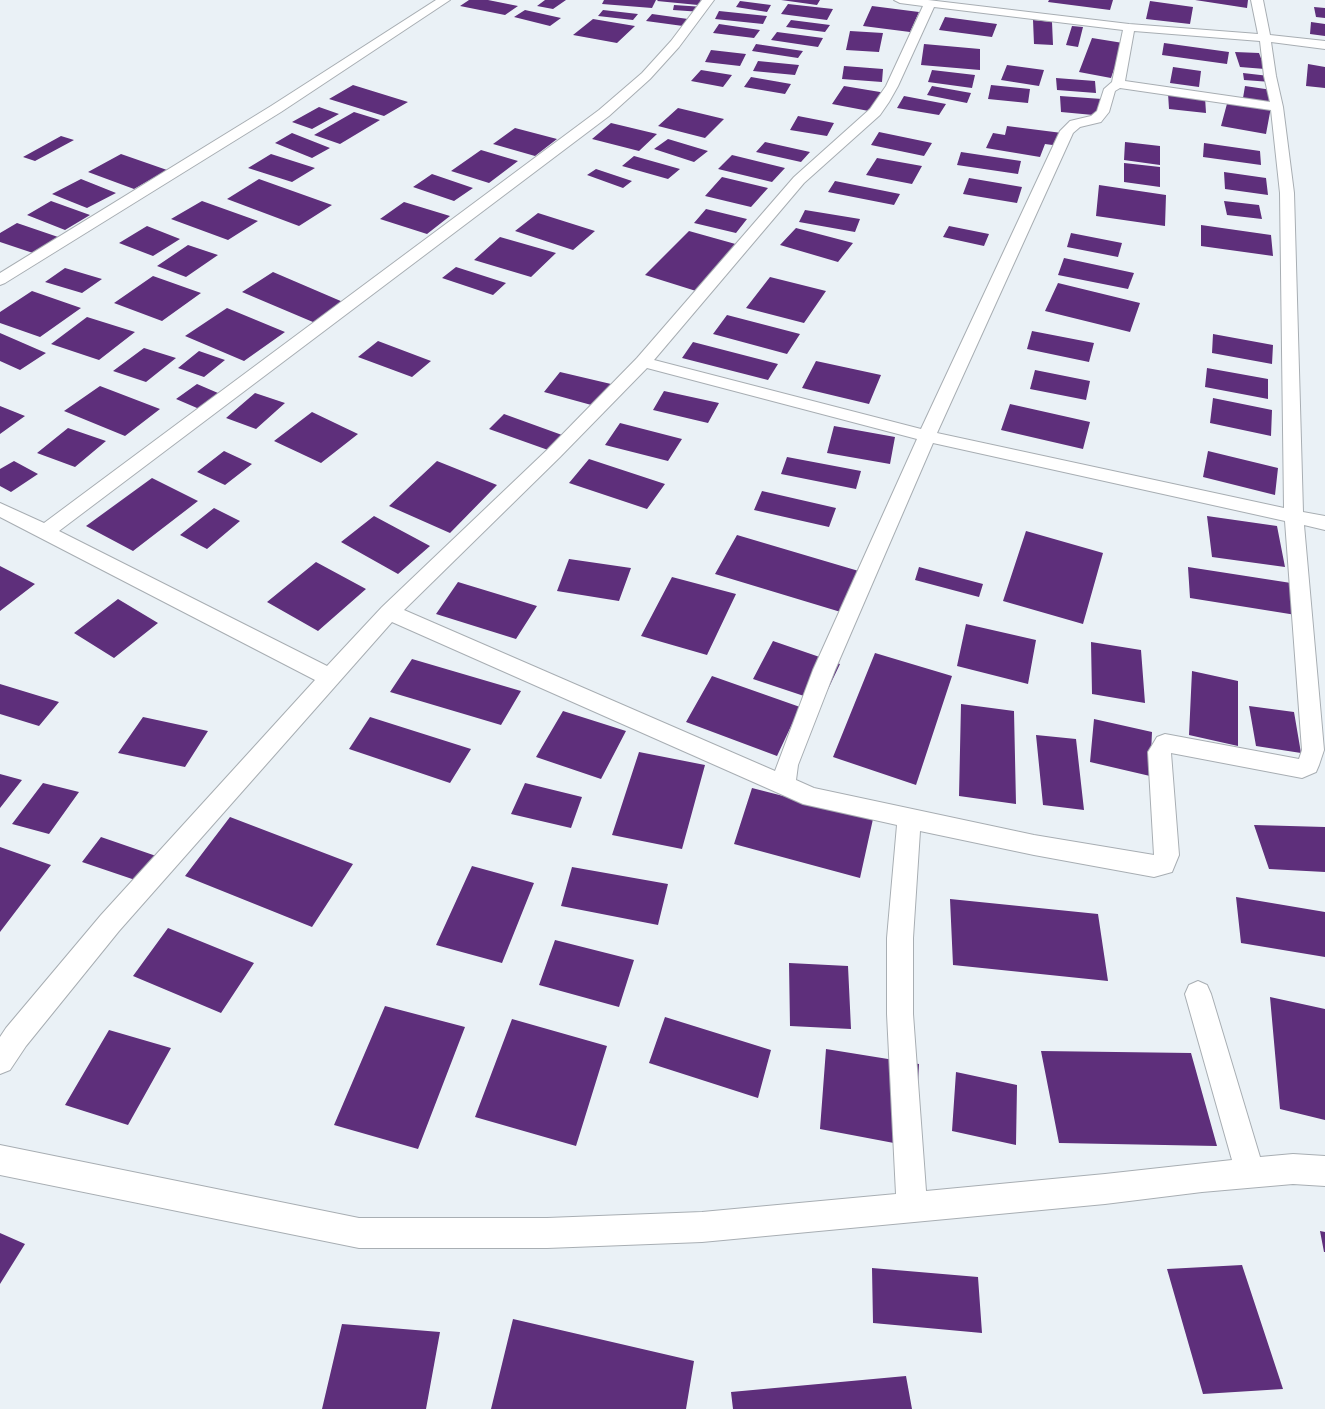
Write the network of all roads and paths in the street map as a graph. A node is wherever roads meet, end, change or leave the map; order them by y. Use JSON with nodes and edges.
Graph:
{"nodes":[{"id":1,"x":444,"y":0,"type":"edge"},
{"id":2,"x":708,"y":0,"type":"edge"},
{"id":3,"x":900,"y":0,"type":"edge"},
{"id":4,"x":1257,"y":0,"type":"edge"},
{"id":5,"x":930,"y":4,"type":"junction"},
{"id":6,"x":985,"y":4,"type":"edge"},
{"id":7,"x":1129,"y":27,"type":"junction"},
{"id":8,"x":1265,"y":38,"type":"junction"},
{"id":9,"x":1325,"y":45,"type":"edge"},
{"id":10,"x":1118,"y":84,"type":"junction"},
{"id":11,"x":1277,"y":107,"type":"junction"},
{"id":12,"x":0,"y":280,"type":"edge"},
{"id":13,"x":643,"y":362,"type":"junction"},
{"id":14,"x":926,"y":436,"type":"junction"},
{"id":15,"x":0,"y":509,"type":"edge"},
{"id":16,"x":1294,"y":516,"type":"junction"},
{"id":17,"x":1325,"y":523,"type":"edge"},
{"id":18,"x":45,"y":532,"type":"junction"},
{"id":19,"x":389,"y":612,"type":"junction"},
{"id":20,"x":331,"y":678,"type":"junction"},
{"id":21,"x":784,"y":785,"type":"junction"},
{"id":22,"x":909,"y":818,"type":"junction"},
{"id":23,"x":1198,"y":994,"type":"dead end"},
{"id":24,"x":0,"y":1060,"type":"edge"},
{"id":25,"x":0,"y":1160,"type":"edge"},
{"id":26,"x":1325,"y":1171,"type":"edge"},
{"id":27,"x":1250,"y":1173,"type":"junction"},
{"id":28,"x":912,"y":1207,"type":"junction"}],
"edges":[{"from":1,"to":12,"type":"street"},
{"from":2,"to":18,"type":"street"},
{"from":3,"to":5,"type":"street"},
{"from":4,"to":8,"type":"street"},
{"from":5,"to":6,"type":"street"},
{"from":5,"to":13,"type":"street"},
{"from":6,"to":7,"type":"street"},
{"from":7,"to":8,"type":"street"},
{"from":7,"to":10,"type":"street"},
{"from":8,"to":9,"type":"street"},
{"from":8,"to":11,"type":"street"},
{"from":10,"to":11,"type":"street"},
{"from":10,"to":14,"type":"street"},
{"from":11,"to":16,"type":"street"},
{"from":13,"to":14,"type":"street"},
{"from":13,"to":19,"type":"street"},
{"from":14,"to":16,"type":"street"},
{"from":14,"to":21,"type":"street"},
{"from":15,"to":18,"type":"street"},
{"from":16,"to":17,"type":"street"},
{"from":16,"to":22,"type":"street"},
{"from":18,"to":20,"type":"street"},
{"from":19,"to":20,"type":"street"},
{"from":19,"to":21,"type":"street"},
{"from":20,"to":24,"type":"street"},
{"from":21,"to":22,"type":"street"},
{"from":22,"to":28,"type":"street"},
{"from":23,"to":27,"type":"street"},
{"from":25,"to":28,"type":"street"},
{"from":26,"to":27,"type":"street"},
{"from":27,"to":28,"type":"street"}]}
